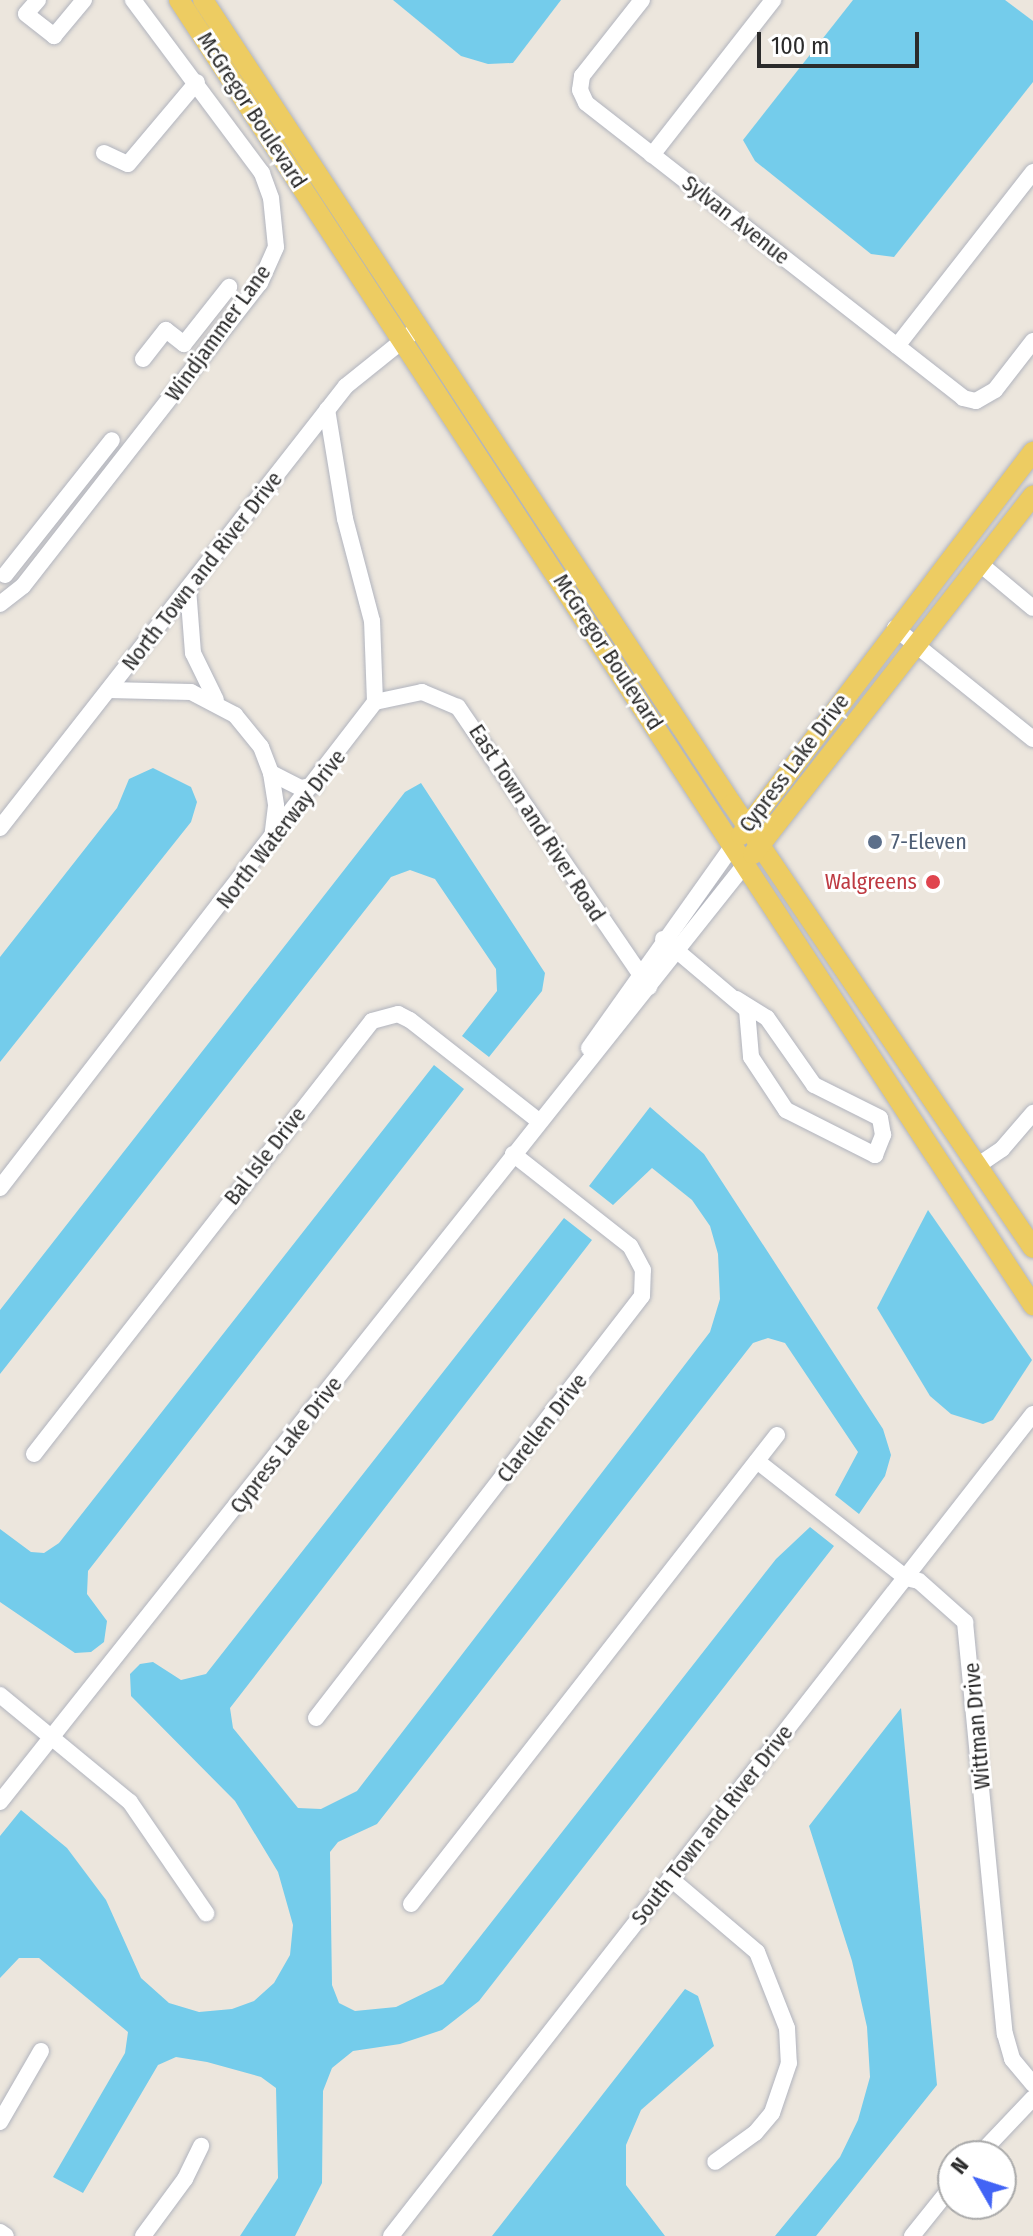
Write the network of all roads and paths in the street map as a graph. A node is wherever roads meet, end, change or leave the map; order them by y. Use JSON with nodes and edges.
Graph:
{"nodes":[{"id":1,"x":38,"y":0,"type":"edge"},
{"id":2,"x":84,"y":0,"type":"edge"},
{"id":3,"x":133,"y":0,"type":"edge"},
{"id":4,"x":179,"y":0,"type":"edge"},
{"id":5,"x":203,"y":0,"type":"edge"},
{"id":6,"x":642,"y":0,"type":"edge"},
{"id":7,"x":773,"y":0,"type":"edge"},
{"id":8,"x":197,"y":82,"type":"junction"},
{"id":9,"x":104,"y":153,"type":"dead end"},
{"id":10,"x":652,"y":155,"type":"junction"},
{"id":11,"x":1033,"y":172,"type":"edge"},
{"id":12,"x":229,"y":287,"type":"dead end"},
{"id":13,"x":410,"y":334,"type":"junction"},
{"id":14,"x":1033,"y":341,"type":"edge"},
{"id":15,"x":184,"y":344,"type":"junction"},
{"id":16,"x":897,"y":346,"type":"junction"},
{"id":17,"x":201,"y":358,"type":"junction"},
{"id":18,"x":143,"y":359,"type":"dead end"},
{"id":19,"x":327,"y":409,"type":"junction"},
{"id":20,"x":112,"y":440,"type":"dead end"},
{"id":21,"x":1033,"y":452,"type":"edge"},
{"id":22,"x":82,"y":478,"type":"junction"},
{"id":23,"x":99,"y":490,"type":"junction"},
{"id":24,"x":1033,"y":495,"type":"edge"},
{"id":25,"x":979,"y":563,"type":"junction"},
{"id":26,"x":5,"y":575,"type":"dead end"},
{"id":27,"x":188,"y":588,"type":"junction"},
{"id":28,"x":0,"y":604,"type":"edge"},
{"id":29,"x":1033,"y":608,"type":"edge"},
{"id":30,"x":895,"y":628,"type":"junction"},
{"id":31,"x":917,"y":645,"type":"junction"},
{"id":32,"x":109,"y":690,"type":"junction"},
{"id":33,"x":218,"y":702,"type":"junction"},
{"id":34,"x":375,"y":702,"type":"junction"},
{"id":35,"x":1033,"y":739,"type":"edge"},
{"id":36,"x":271,"y":773,"type":"junction"},
{"id":37,"x":315,"y":785,"type":"junction"},
{"id":38,"x":747,"y":826,"type":"junction"},
{"id":39,"x":0,"y":828,"type":"edge"},
{"id":40,"x":272,"y":839,"type":"junction"},
{"id":41,"x":734,"y":844,"type":"junction"},
{"id":42,"x":761,"y":844,"type":"junction"},
{"id":43,"x":746,"y":863,"type":"junction"},
{"id":44,"x":663,"y":939,"type":"junction"},
{"id":45,"x":678,"y":951,"type":"junction"},
{"id":46,"x":638,"y":973,"type":"junction"},
{"id":47,"x":649,"y":987,"type":"junction"},
{"id":48,"x":736,"y":999,"type":"junction"},
{"id":49,"x":879,"y":1071,"type":"junction"},
{"id":50,"x":568,"y":1084,"type":"junction"},
{"id":51,"x":1033,"y":1113,"type":"edge"},
{"id":52,"x":539,"y":1121,"type":"junction"},
{"id":53,"x":513,"y":1154,"type":"junction"},
{"id":54,"x":977,"y":1166,"type":"junction"},
{"id":55,"x":0,"y":1188,"type":"edge"},
{"id":56,"x":1033,"y":1248,"type":"edge"},
{"id":57,"x":1033,"y":1305,"type":"edge"},
{"id":58,"x":1033,"y":1414,"type":"edge"},
{"id":59,"x":777,"y":1435,"type":"dead end"},
{"id":60,"x":34,"y":1454,"type":"dead end"},
{"id":61,"x":757,"y":1461,"type":"junction"},
{"id":62,"x":906,"y":1578,"type":"junction"},
{"id":63,"x":0,"y":1695,"type":"edge"},
{"id":64,"x":316,"y":1718,"type":"dead end"},
{"id":65,"x":53,"y":1735,"type":"junction"},
{"id":66,"x":0,"y":1802,"type":"edge"},
{"id":67,"x":671,"y":1879,"type":"junction"},
{"id":68,"x":411,"y":1904,"type":"dead end"},
{"id":69,"x":206,"y":1913,"type":"dead end"},
{"id":70,"x":41,"y":2051,"type":"dead end"},
{"id":71,"x":1033,"y":2084,"type":"edge"},
{"id":72,"x":1033,"y":2098,"type":"edge"},
{"id":73,"x":0,"y":2122,"type":"edge"},
{"id":74,"x":993,"y":2140,"type":"edge"},
{"id":75,"x":201,"y":2146,"type":"dead end"},
{"id":76,"x":715,"y":2162,"type":"dead end"},
{"id":77,"x":937,"y":2205,"type":"edge"},
{"id":78,"x":0,"y":2232,"type":"edge"},
{"id":79,"x":6,"y":2236,"type":"edge"},
{"id":80,"x":143,"y":2236,"type":"edge"},
{"id":81,"x":391,"y":2236,"type":"edge"},
{"id":82,"x":912,"y":2236,"type":"edge"}],
"edges":[{"from":1,"to":2,"type":"street"},
{"from":3,"to":8,"type":"street","name":"Windjammer Lane"},
{"from":4,"to":13,"type":"main road","name":"McGregor Boulevard"},
{"from":5,"to":13,"type":"main road","name":"McGregor Boulevard"},
{"from":6,"to":10,"type":"street","name":"Sylvan Avenue"},
{"from":7,"to":10,"type":"street"},
{"from":8,"to":9,"type":"street"},
{"from":8,"to":17,"type":"street","name":"Windjammer Lane"},
{"from":10,"to":16,"type":"street","name":"Sylvan Avenue"},
{"from":11,"to":16,"type":"street"},
{"from":12,"to":15,"type":"street"},
{"from":13,"to":19,"type":"street","name":"North Town and River Drive"},
{"from":13,"to":38,"type":"main road","name":"McGregor Boulevard"},
{"from":13,"to":41,"type":"main road","name":"McGregor Boulevard"},
{"from":14,"to":16,"type":"street","name":"Sylvan Avenue"},
{"from":15,"to":17,"type":"street"},
{"from":15,"to":18,"type":"street"},
{"from":17,"to":23,"type":"street","name":"Windjammer Lane"},
{"from":19,"to":27,"type":"street","name":"North Town and River Drive"},
{"from":19,"to":34,"type":"street"},
{"from":20,"to":22,"type":"street"},
{"from":21,"to":30,"type":"main road","name":"Cypress Lake Drive"},
{"from":22,"to":23,"type":"street"},
{"from":22,"to":26,"type":"street"},
{"from":23,"to":28,"type":"street","name":"Windjammer Lane"},
{"from":24,"to":25,"type":"main road","name":"Cypress Lake Drive"},
{"from":25,"to":29,"type":"street"},
{"from":25,"to":31,"type":"main road","name":"Cypress Lake Drive"},
{"from":27,"to":32,"type":"street","name":"North Town and River Drive"},
{"from":27,"to":33,"type":"street"},
{"from":30,"to":31,"type":"street"},
{"from":30,"to":38,"type":"main road","name":"Cypress Lake Drive"},
{"from":31,"to":35,"type":"street"},
{"from":31,"to":42,"type":"main road","name":"Cypress Lake Drive"},
{"from":32,"to":33,"type":"street"},
{"from":32,"to":39,"type":"street","name":"North Town and River Drive"},
{"from":33,"to":36,"type":"street"},
{"from":34,"to":37,"type":"street","name":"North Waterway Drive"},
{"from":34,"to":46,"type":"street","name":"East Town and River Road"},
{"from":36,"to":37,"type":"street"},
{"from":36,"to":40,"type":"street"},
{"from":37,"to":40,"type":"street","name":"North Waterway Drive"},
{"from":38,"to":41,"type":"main road","name":"Cypress Lake Drive"},
{"from":38,"to":42,"type":"main road","name":"McGregor Boulevard"},
{"from":40,"to":55,"type":"street","name":"North Waterway Drive"},
{"from":41,"to":43,"type":"main road","name":"McGregor Boulevard"},
{"from":41,"to":44,"type":"street","name":"Cypress Lake Drive"},
{"from":42,"to":43,"type":"main road","name":"Cypress Lake Drive"},
{"from":42,"to":54,"type":"main road","name":"McGregor Boulevard"},
{"from":43,"to":45,"type":"street","name":"Cypress Lake Drive"},
{"from":43,"to":49,"type":"main road","name":"McGregor Boulevard"},
{"from":44,"to":45,"type":"street"},
{"from":44,"to":46,"type":"street","name":"Cypress Lake Drive"},
{"from":45,"to":47,"type":"street","name":"Cypress Lake Drive"},
{"from":45,"to":48,"type":"street"},
{"from":46,"to":47,"type":"street","name":"East Town and River Road"},
{"from":46,"to":50,"type":"street","name":"Cypress Lake Drive"},
{"from":47,"to":50,"type":"street","name":"Cypress Lake Drive"},
{"from":48,"to":48,"type":"street"},
{"from":49,"to":54,"type":"main road"},
{"from":49,"to":57,"type":"main road","name":"McGregor Boulevard"},
{"from":50,"to":52,"type":"street","name":"Cypress Lake Drive"},
{"from":51,"to":54,"type":"street"},
{"from":52,"to":53,"type":"street","name":"Cypress Lake Drive"},
{"from":52,"to":60,"type":"street","name":"Bal Isle Drive"},
{"from":53,"to":64,"type":"street","name":"Clarellen Drive"},
{"from":53,"to":65,"type":"street","name":"Cypress Lake Drive"},
{"from":54,"to":56,"type":"main road","name":"McGregor Boulevard"},
{"from":58,"to":62,"type":"street","name":"South Town and River Drive"},
{"from":59,"to":61,"type":"street"},
{"from":61,"to":62,"type":"street","name":"Wittman Drive"},
{"from":61,"to":68,"type":"street"},
{"from":62,"to":67,"type":"street","name":"South Town and River Drive"},
{"from":62,"to":71,"type":"street","name":"Wittman Drive"},
{"from":63,"to":65,"type":"street"},
{"from":65,"to":66,"type":"street","name":"Cypress Lake Drive"},
{"from":65,"to":69,"type":"street"},
{"from":67,"to":76,"type":"street"},
{"from":67,"to":81,"type":"street","name":"South Town and River Drive"},
{"from":70,"to":73,"type":"street"},
{"from":72,"to":74,"type":"street"},
{"from":75,"to":80,"type":"street"},
{"from":77,"to":82,"type":"street"},
{"from":78,"to":79,"type":"street"}]}
